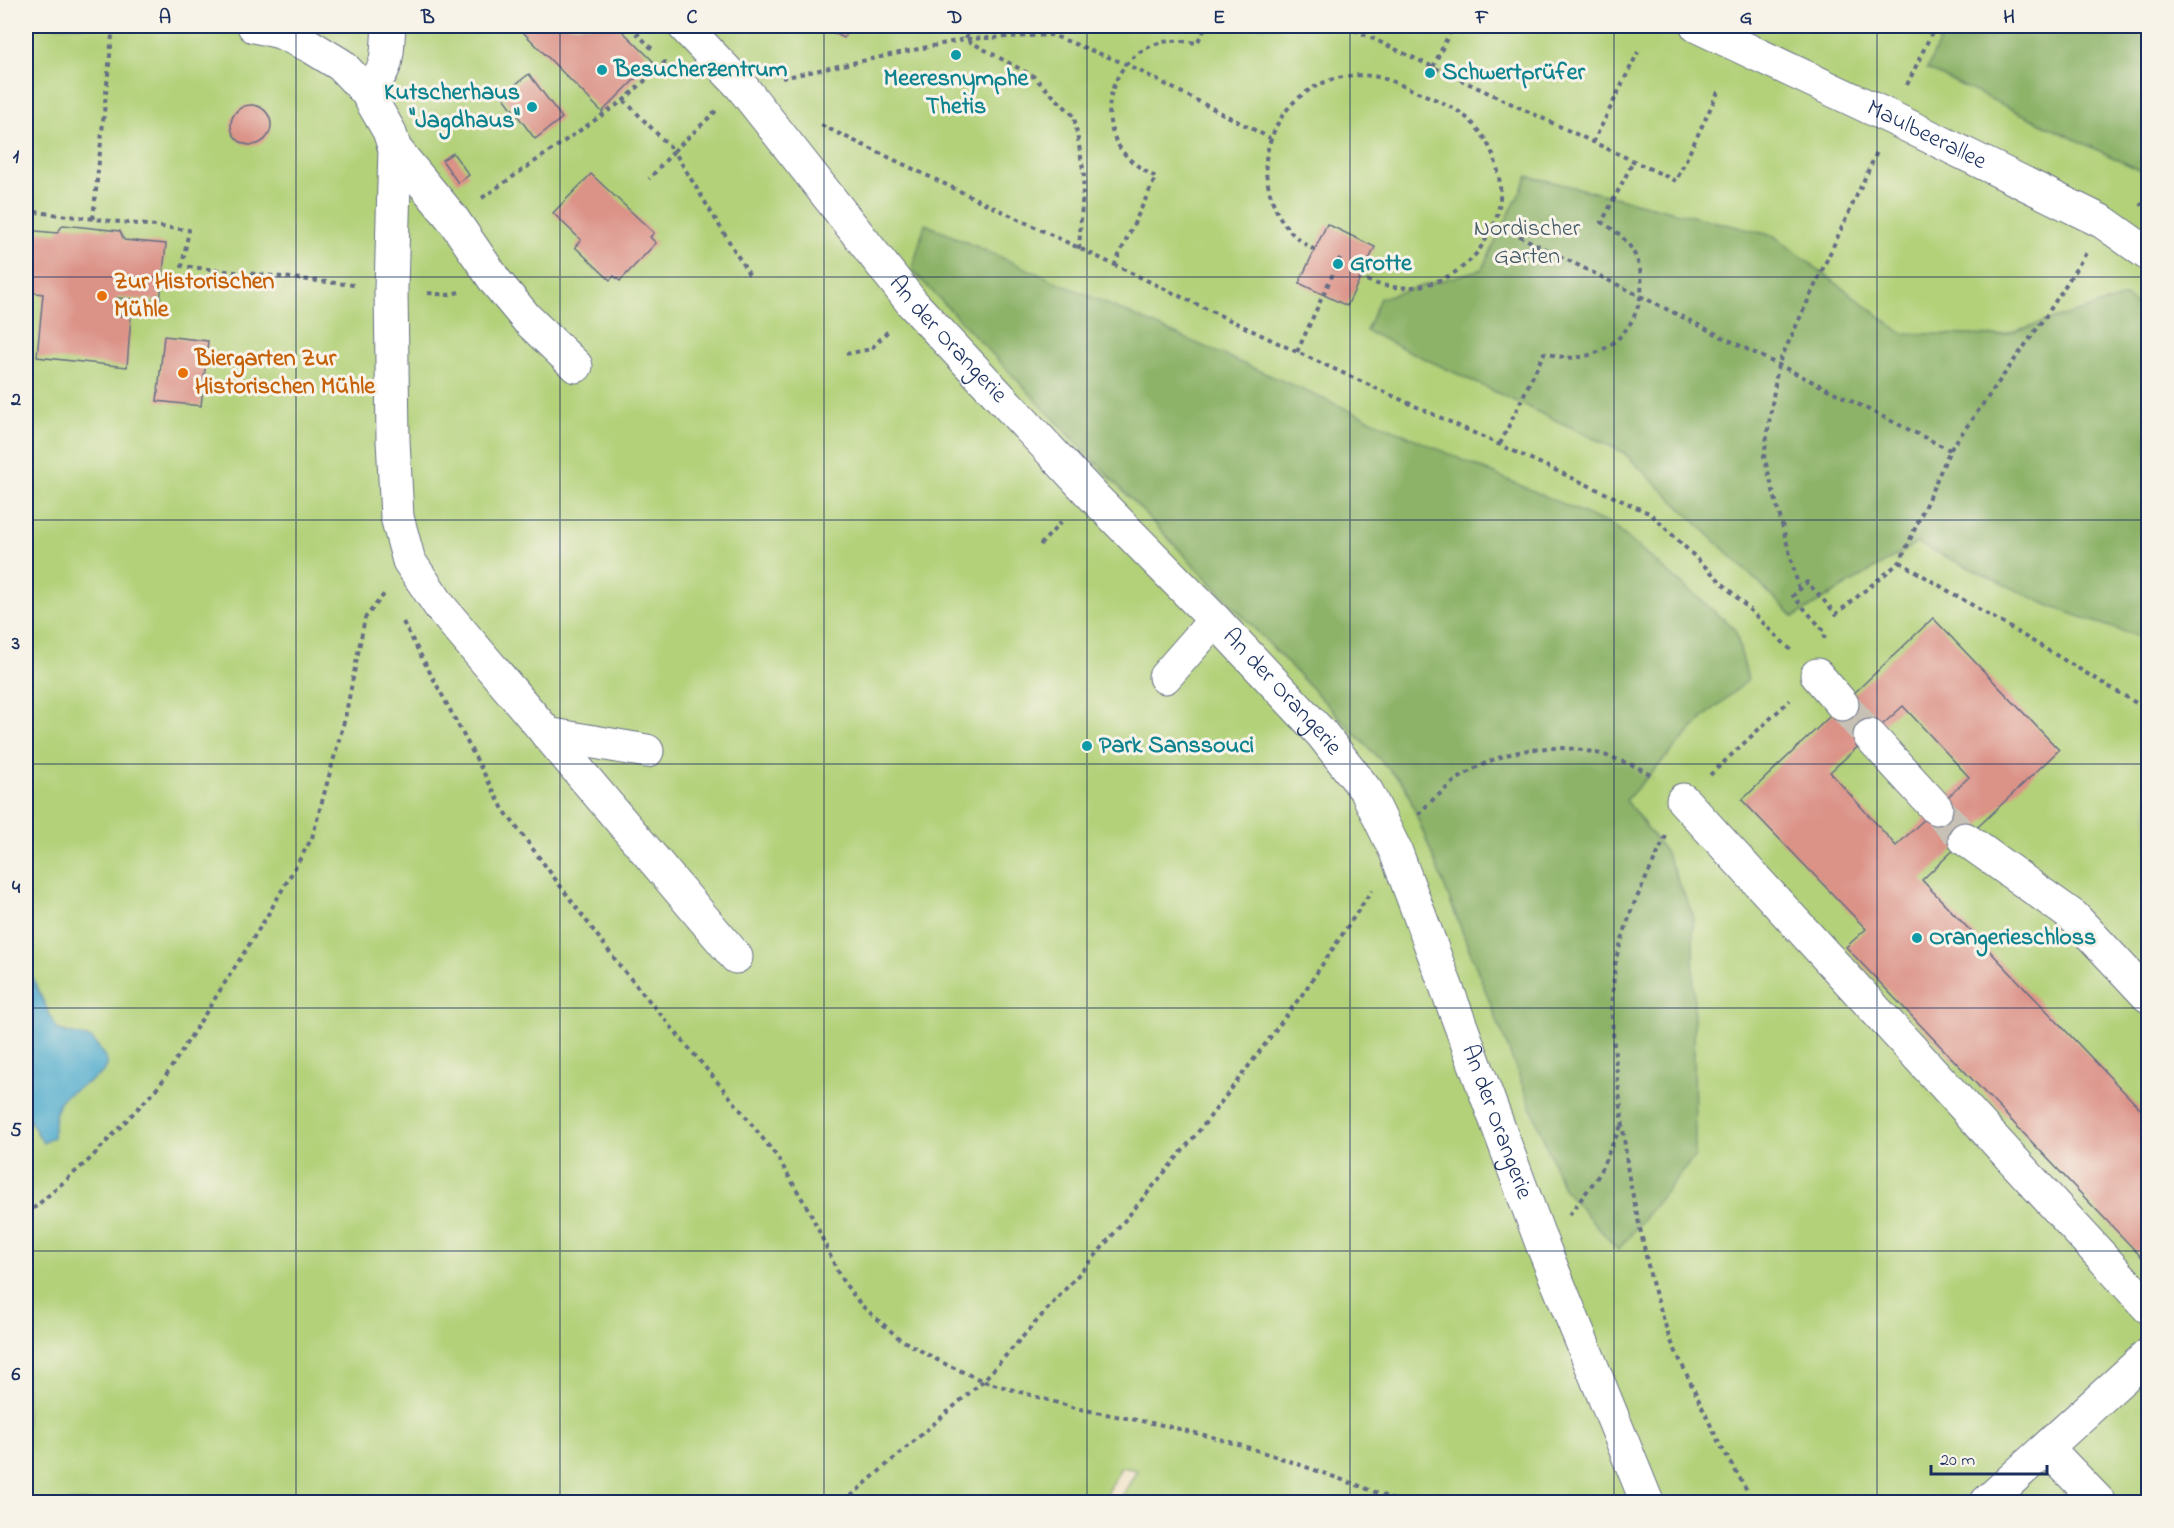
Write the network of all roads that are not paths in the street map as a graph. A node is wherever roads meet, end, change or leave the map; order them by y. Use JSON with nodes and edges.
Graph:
{"nodes":[{"id":1,"x":254,"y":26,"type":"edge"},
{"id":2,"x":389,"y":26,"type":"edge"},
{"id":3,"x":684,"y":26,"type":"edge"},
{"id":4,"x":1697,"y":26,"type":"edge"},
{"id":5,"x":366,"y":91,"type":"junction"},
{"id":6,"x":396,"y":149,"type":"junction"},
{"id":7,"x":2148,"y":254,"type":"edge"},
{"id":8,"x":576,"y":366,"type":"dead end"},
{"id":9,"x":1215,"y":620,"type":"junction"},
{"id":10,"x":1817,"y":675,"type":"road end"},
{"id":11,"x":1165,"y":677,"type":"dead end"},
{"id":12,"x":1842,"y":704,"type":"tunnel mouth"},
{"id":13,"x":547,"y":734,"type":"junction"},
{"id":14,"x":1870,"y":736,"type":"tunnel mouth"},
{"id":15,"x":647,"y":751,"type":"dead end"},
{"id":16,"x":1683,"y":800,"type":"road end"},
{"id":17,"x":1936,"y":808,"type":"tunnel mouth"},
{"id":18,"x":1965,"y":838,"type":"tunnel mouth"},
{"id":19,"x":736,"y":957,"type":"dead end"},
{"id":20,"x":2148,"y":996,"type":"edge"},
{"id":21,"x":2148,"y":1307,"type":"edge"},
{"id":22,"x":2148,"y":1355,"type":"edge"},
{"id":23,"x":2047,"y":1448,"type":"junction"},
{"id":24,"x":1647,"y":1503,"type":"edge"},
{"id":25,"x":1987,"y":1503,"type":"edge"},
{"id":26,"x":2100,"y":1503,"type":"edge"}],
"edges":[{"from":1,"to":5,"type":"street"},
{"from":2,"to":5,"type":"street"},
{"from":3,"to":9,"type":"street","name":"An der Orangerie"},
{"from":4,"to":7,"type":"street","name":"Maulbeerallee"},
{"from":5,"to":6,"type":"street"},
{"from":6,"to":8,"type":"street"},
{"from":6,"to":13,"type":"street"},
{"from":9,"to":11,"type":"street"},
{"from":9,"to":24,"type":"street","name":"An der Orangerie"},
{"from":10,"to":12,"type":"street"},
{"from":13,"to":15,"type":"street"},
{"from":13,"to":19,"type":"street"},
{"from":14,"to":17,"type":"street"},
{"from":16,"to":21,"type":"street"},
{"from":18,"to":20,"type":"street"},
{"from":22,"to":23,"type":"street"},
{"from":23,"to":25,"type":"street"},
{"from":23,"to":26,"type":"street"}]}
